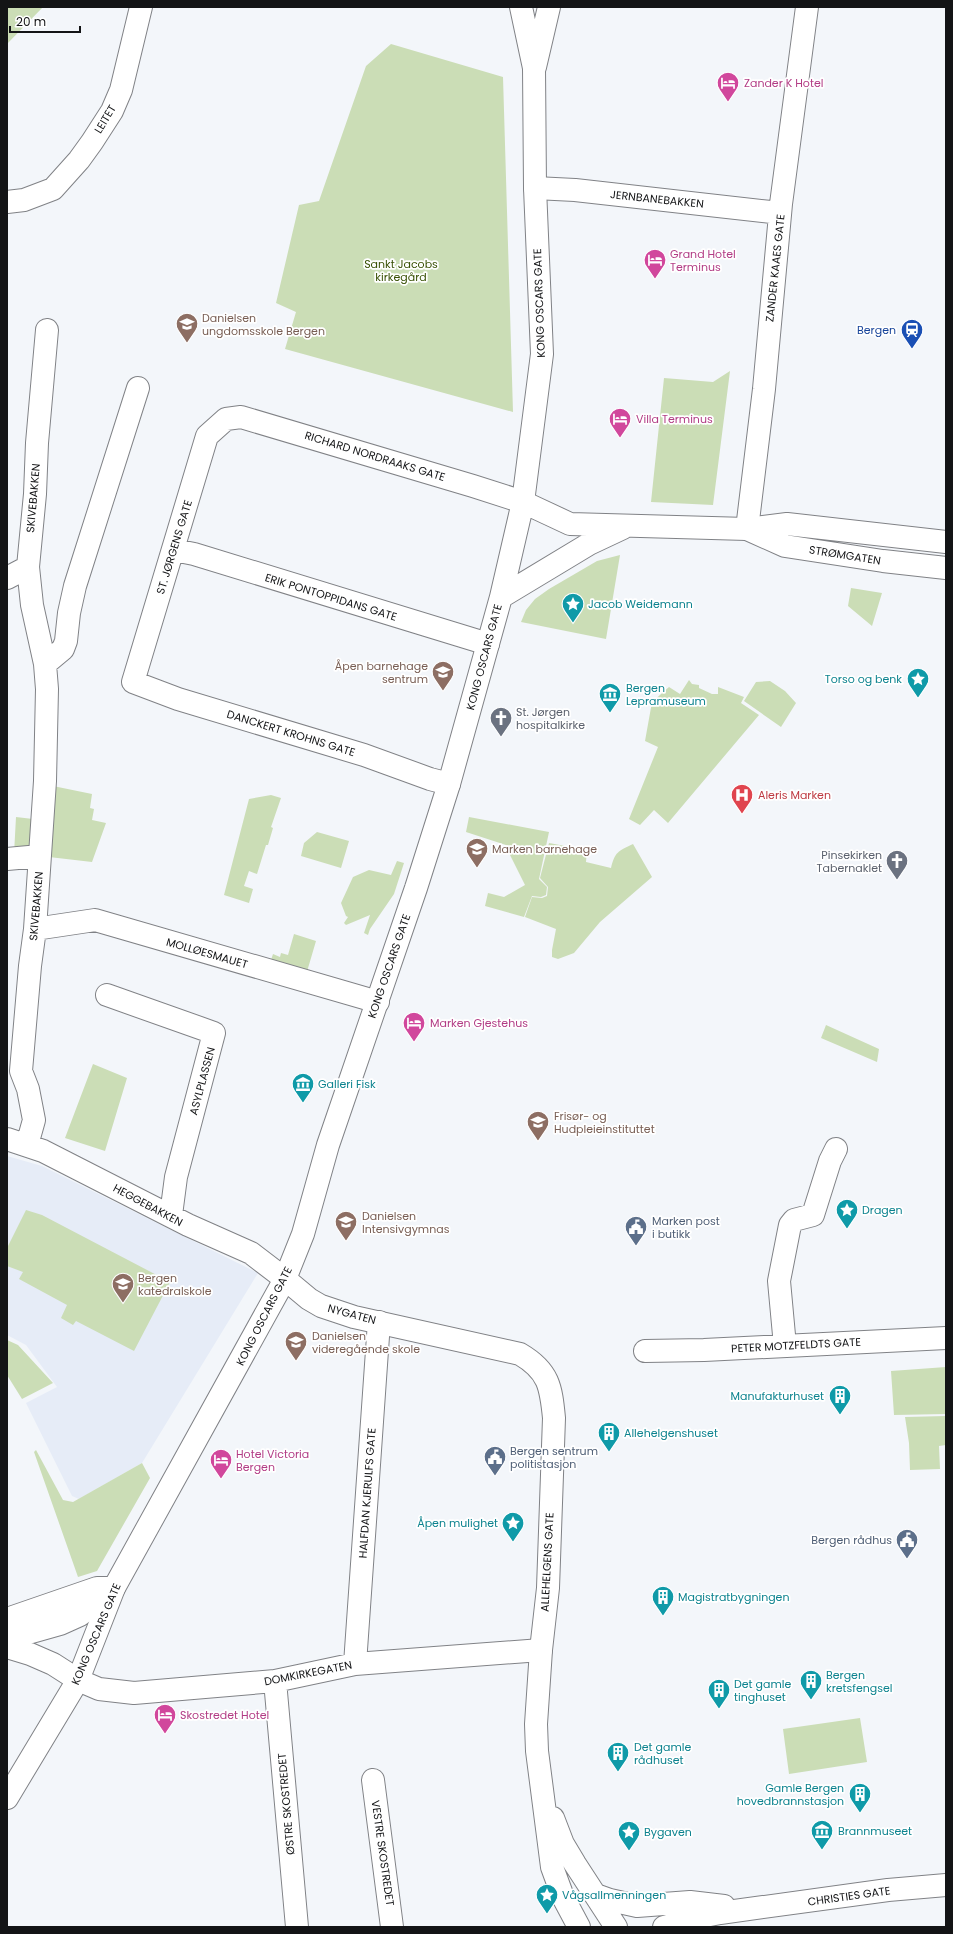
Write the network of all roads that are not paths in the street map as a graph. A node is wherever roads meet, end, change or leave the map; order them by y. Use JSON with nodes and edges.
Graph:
{"nodes":[{"id":1,"x":141,"y":7,"type":"edge"},
{"id":2,"x":521,"y":7,"type":"edge"},
{"id":3,"x":549,"y":7,"type":"edge"},
{"id":4,"x":808,"y":7,"type":"edge"},
{"id":5,"x":534,"y":68,"type":"junction"},
{"id":6,"x":535,"y":188,"type":"junction"},
{"id":7,"x":13,"y":204,"type":"edge"},
{"id":8,"x":780,"y":213,"type":"junction"},
{"id":9,"x":47,"y":330,"type":"dead end"},
{"id":10,"x":138,"y":388,"type":"dead end"},
{"id":11,"x":226,"y":419,"type":"joint"},
{"id":12,"x":523,"y":502,"type":"junction"},
{"id":13,"x":628,"y":526,"type":"junction"},
{"id":14,"x":747,"y":529,"type":"junction"},
{"id":15,"x":946,"y":542,"type":"edge"},
{"id":16,"x":174,"y":550,"type":"junction"},
{"id":17,"x":28,"y":567,"type":"junction"},
{"id":18,"x":946,"y":568,"type":"edge"},
{"id":19,"x":7,"y":578,"type":"edge"},
{"id":20,"x":501,"y":597,"type":"junction"},
{"id":21,"x":488,"y":644,"type":"junction"},
{"id":22,"x":45,"y":664,"type":"junction"},
{"id":23,"x":133,"y":682,"type":"joint"},
{"id":24,"x":450,"y":784,"type":"junction"},
{"id":25,"x":40,"y":856,"type":"junction"},
{"id":26,"x":7,"y":859,"type":"edge"},
{"id":27,"x":35,"y":929,"type":"junction"},
{"id":28,"x":107,"y":995,"type":"dead end"},
{"id":29,"x":378,"y":1002,"type":"junction"},
{"id":30,"x":17,"y":1142,"type":"edge"},
{"id":31,"x":836,"y":1149,"type":"dead end"},
{"id":32,"x":171,"y":1215,"type":"junction"},
{"id":33,"x":285,"y":1279,"type":"junction"},
{"id":34,"x":379,"y":1322,"type":"junction"},
{"id":35,"x":946,"y":1338,"type":"edge"},
{"id":36,"x":785,"y":1346,"type":"junction"},
{"id":37,"x":645,"y":1350,"type":"dead end"},
{"id":38,"x":520,"y":1354,"type":"joint"},
{"id":39,"x":114,"y":1588,"type":"junction"},
{"id":40,"x":7,"y":1618,"type":"edge"},
{"id":41,"x":7,"y":1639,"type":"edge"},
{"id":42,"x":7,"y":1647,"type":"edge"},
{"id":43,"x":540,"y":1650,"type":"junction"},
{"id":44,"x":355,"y":1664,"type":"junction"},
{"id":45,"x":78,"y":1680,"type":"junction"},
{"id":46,"x":275,"y":1681,"type":"junction"},
{"id":47,"x":373,"y":1780,"type":"dead end"},
{"id":48,"x":540,"y":1784,"type":"junction"},
{"id":49,"x":7,"y":1798,"type":"edge"},
{"id":50,"x":946,"y":1885,"type":"edge"},
{"id":51,"x":596,"y":1895,"type":"junction"},
{"id":52,"x":753,"y":1909,"type":"junction"},
{"id":53,"x":297,"y":1927,"type":"edge"},
{"id":54,"x":392,"y":1927,"type":"edge"},
{"id":55,"x":580,"y":1927,"type":"edge"},
{"id":56,"x":616,"y":1927,"type":"edge"},
{"id":57,"x":664,"y":1927,"type":"edge"}],
"edges":[{"from":1,"to":7,"type":"street","name":"LEITET"},
{"from":2,"to":5,"type":"street"},
{"from":3,"to":5,"type":"street"},
{"from":4,"to":8,"type":"street","name":"ZANDER KAAES GATE"},
{"from":5,"to":6,"type":"street","name":"KONG OSCARS GATE"},
{"from":6,"to":8,"type":"street","name":"JERNBANEBAKKEN"},
{"from":6,"to":12,"type":"street","name":"KONG OSCARS GATE"},
{"from":8,"to":14,"type":"street","name":"ZANDER KAAES GATE"},
{"from":9,"to":17,"type":"street","name":"SKIVEBAKKEN"},
{"from":10,"to":22,"type":"street"},
{"from":11,"to":12,"type":"street","name":"RICHARD NORDRAAKS GATE"},
{"from":11,"to":16,"type":"street","name":"ST. JØRGENS GATE"},
{"from":12,"to":13,"type":"street","name":"STRØMGATEN"},
{"from":12,"to":20,"type":"street","name":"KONG OSCARS GATE"},
{"from":13,"to":14,"type":"street","name":"STRØMGATEN"},
{"from":13,"to":20,"type":"street","name":"STRØMGATEN"},
{"from":14,"to":15,"type":"street","name":"STRØMGATEN"},
{"from":14,"to":18,"type":"street","name":"STRØMGATEN"},
{"from":16,"to":21,"type":"street","name":"ERIK PONTOPPIDANS GATE"},
{"from":16,"to":23,"type":"street","name":"ST. JØRGENS GATE"},
{"from":17,"to":19,"type":"street"},
{"from":17,"to":22,"type":"street","name":"SKIVEBAKKEN"},
{"from":20,"to":21,"type":"street","name":"KONG OSCARS GATE"},
{"from":21,"to":24,"type":"street","name":"KONG OSCARS GATE"},
{"from":22,"to":25,"type":"street","name":"SKIVEBAKKEN"},
{"from":23,"to":24,"type":"street","name":"DANCKERT KROHNS GATE"},
{"from":24,"to":29,"type":"street","name":"KONG OSCARS GATE"},
{"from":25,"to":26,"type":"street"},
{"from":25,"to":27,"type":"street","name":"SKIVEBAKKEN"},
{"from":27,"to":29,"type":"street","name":"MOLLØESMAUET"},
{"from":27,"to":30,"type":"street","name":"SKIVEBAKKEN"},
{"from":28,"to":32,"type":"street","name":"ASYLPLASSEN"},
{"from":29,"to":33,"type":"street","name":"KONG OSCARS GATE"},
{"from":30,"to":32,"type":"street","name":"HEGGEBAKKEN"},
{"from":31,"to":36,"type":"street"},
{"from":32,"to":33,"type":"street","name":"HEGGEBAKKEN"},
{"from":33,"to":34,"type":"street","name":"NYGATEN"},
{"from":33,"to":39,"type":"street","name":"KONG OSCARS GATE"},
{"from":34,"to":38,"type":"street","name":"NYGATEN"},
{"from":34,"to":44,"type":"street","name":"HALFDAN KJERULFS GATE"},
{"from":35,"to":36,"type":"street","name":"PETER MOTZFELDTS GATE"},
{"from":36,"to":37,"type":"street","name":"PETER MOTZFELDTS GATE"},
{"from":38,"to":43,"type":"street","name":"ALLEHELGENS GATE"},
{"from":39,"to":40,"type":"street"},
{"from":39,"to":41,"type":"street"},
{"from":39,"to":45,"type":"street","name":"KONG OSCARS GATE"},
{"from":42,"to":45,"type":"street","name":"DOMKIRKEGATEN"},
{"from":43,"to":44,"type":"street","name":"DOMKIRKEGATEN"},
{"from":43,"to":48,"type":"street","name":"ALLEHELGENS GATE"},
{"from":44,"to":46,"type":"street","name":"DOMKIRKEGATEN"},
{"from":45,"to":46,"type":"street","name":"DOMKIRKEGATEN"},
{"from":45,"to":49,"type":"street","name":"KONG OSCARS GATE"},
{"from":46,"to":53,"type":"street","name":"ØSTRE SKOSTREDET"},
{"from":47,"to":54,"type":"street","name":"VESTRE SKOSTREDET"},
{"from":48,"to":51,"type":"street","name":"ALLEHELGENS GATE"},
{"from":48,"to":55,"type":"street","name":"ALLEHELGENS GATE"},
{"from":50,"to":52,"type":"street","name":"CHRISTIES GATE"},
{"from":51,"to":52,"type":"street","name":"CHRISTIES GATE"},
{"from":51,"to":56,"type":"street","name":"ALLEHELGENS GATE"},
{"from":52,"to":57,"type":"street","name":"CHRISTIES GATE"}]}
